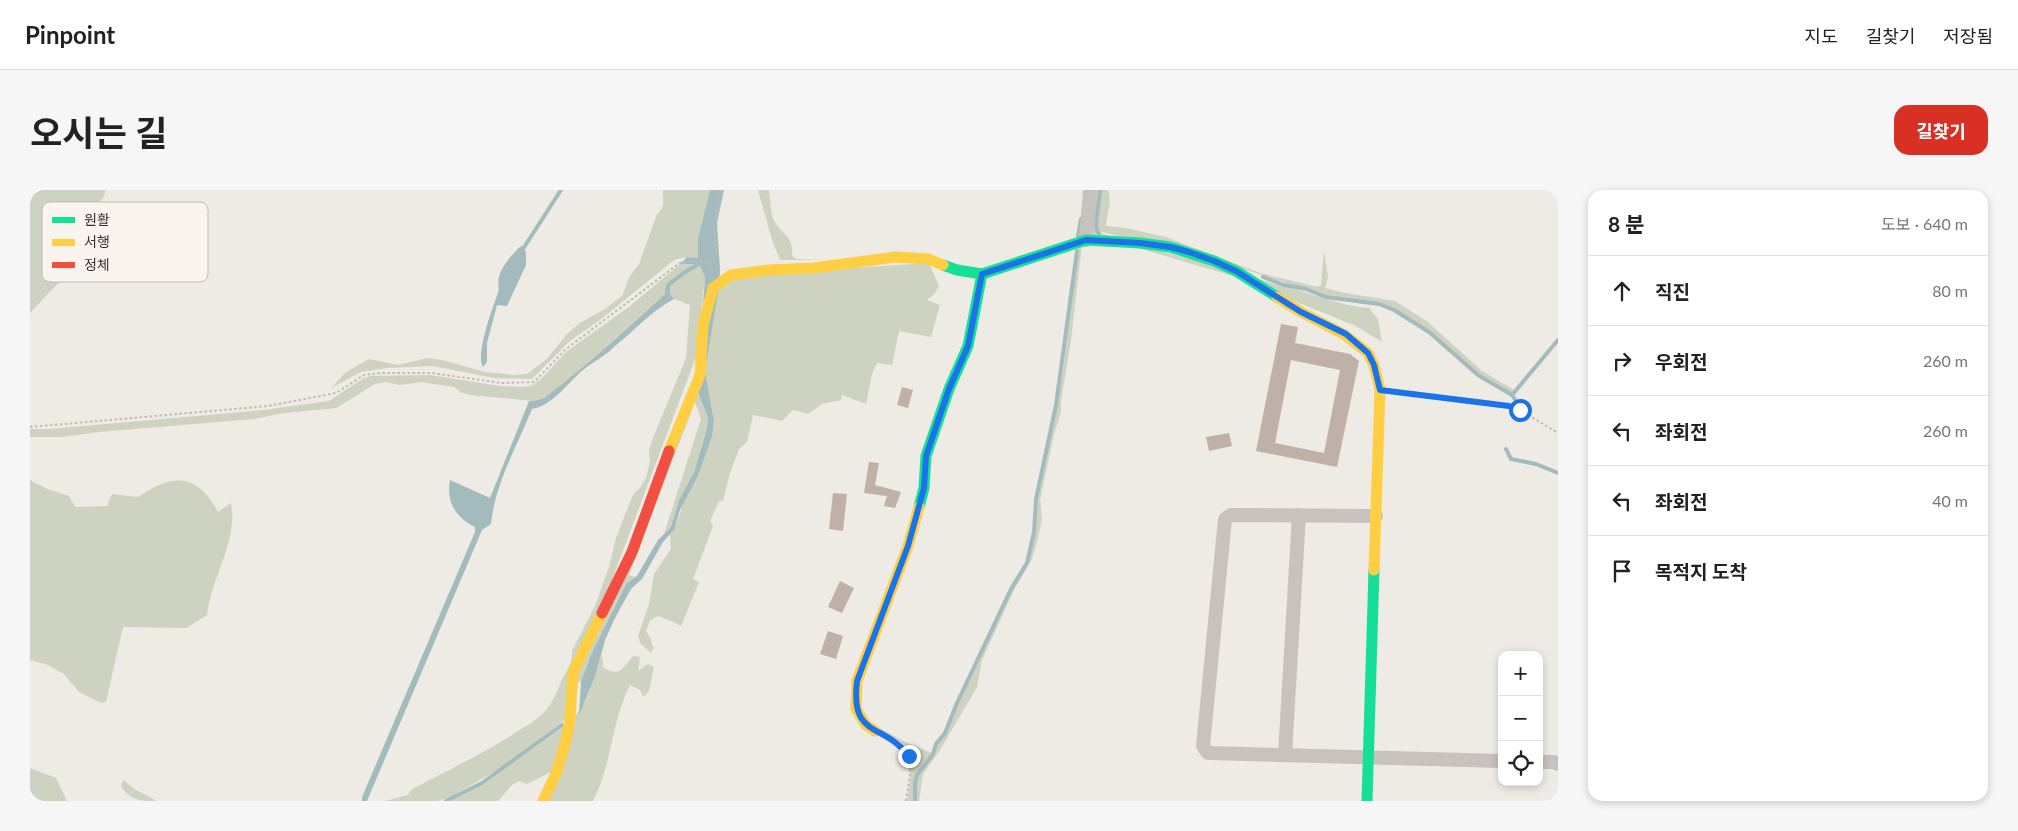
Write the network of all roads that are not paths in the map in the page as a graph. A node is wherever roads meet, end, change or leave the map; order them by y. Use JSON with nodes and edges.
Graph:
{"nodes":[{"id":1,"x":1090,"y":190,"type":"edge"},
{"id":2,"x":1086,"y":240,"type":"junction"},
{"id":3,"x":982,"y":274,"type":"junction"},
{"id":4,"x":1299,"y":515,"type":"junction"},
{"id":5,"x":1376,"y":516,"type":"junction"},
{"id":6,"x":875,"y":731,"type":"road end"},
{"id":7,"x":1285,"y":755,"type":"junction"},
{"id":8,"x":1368,"y":757,"type":"junction"},
{"id":9,"x":1498,"y":761,"type":"edge"},
{"id":10,"x":1543,"y":762,"type":"edge"},
{"id":11,"x":1558,"y":764,"type":"edge"},
{"id":12,"x":543,"y":801,"type":"edge"},
{"id":13,"x":1367,"y":801,"type":"edge"}],
"edges":[{"from":1,"to":2,"type":"street"},
{"from":2,"to":3,"type":"street"},
{"from":2,"to":5,"type":"street"},
{"from":3,"to":6,"type":"street"},
{"from":3,"to":12,"type":"street"},
{"from":4,"to":5,"type":"street"},
{"from":4,"to":7,"type":"street"},
{"from":4,"to":7,"type":"street"},
{"from":5,"to":8,"type":"street"},
{"from":7,"to":8,"type":"street"},
{"from":8,"to":9,"type":"street"},
{"from":8,"to":13,"type":"street"},
{"from":10,"to":11,"type":"street"}]}
